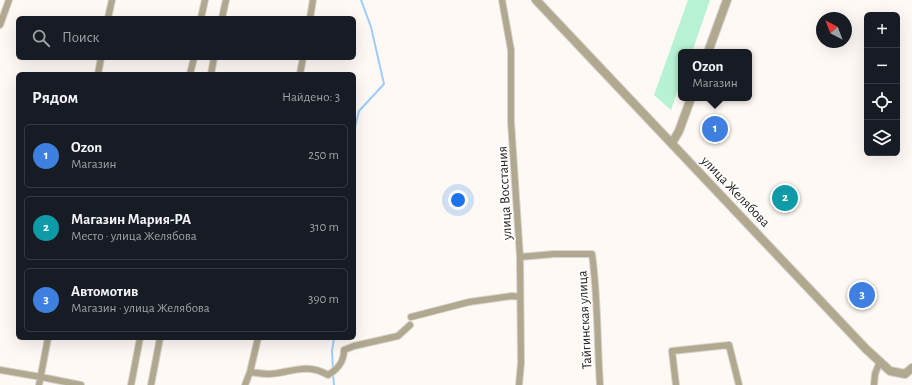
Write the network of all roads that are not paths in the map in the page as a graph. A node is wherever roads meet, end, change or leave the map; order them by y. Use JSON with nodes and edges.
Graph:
{"nodes":[{"id":1,"x":9,"y":0,"type":"edge"},
{"id":2,"x":112,"y":0,"type":"edge"},
{"id":3,"x":205,"y":0,"type":"edge"},
{"id":4,"x":226,"y":0,"type":"edge"},
{"id":5,"x":313,"y":0,"type":"edge"},
{"id":6,"x":502,"y":0,"type":"edge"},
{"id":7,"x":536,"y":0,"type":"edge"},
{"id":8,"x":727,"y":0,"type":"edge"},
{"id":9,"x":108,"y":16,"type":"edge"},
{"id":10,"x":202,"y":16,"type":"edge"},
{"id":11,"x":222,"y":16,"type":"edge"},
{"id":12,"x":310,"y":16,"type":"edge"},
{"id":13,"x":0,"y":25,"type":"edge"},
{"id":14,"x":709,"y":49,"type":"edge"},
{"id":15,"x":101,"y":60,"type":"edge"},
{"id":16,"x":194,"y":60,"type":"edge"},
{"id":17,"x":214,"y":60,"type":"edge"},
{"id":18,"x":303,"y":60,"type":"edge"},
{"id":19,"x":98,"y":72,"type":"edge"},
{"id":20,"x":190,"y":72,"type":"edge"},
{"id":21,"x":211,"y":72,"type":"edge"},
{"id":22,"x":300,"y":72,"type":"edge"},
{"id":23,"x":690,"y":101,"type":"edge"},
{"id":24,"x":672,"y":143,"type":"junction"},
{"id":25,"x":520,"y":257,"type":"junction"},
{"id":26,"x":520,"y":297,"type":"junction"},
{"id":27,"x":411,"y":317,"type":"dead end"},
{"id":28,"x":410,"y":325,"type":"dead end"},
{"id":29,"x":48,"y":340,"type":"edge"},
{"id":30,"x":140,"y":340,"type":"edge"},
{"id":31,"x":160,"y":340,"type":"edge"},
{"id":32,"x":258,"y":340,"type":"edge"},
{"id":33,"x":880,"y":362,"type":"junction"},
{"id":34,"x":912,"y":368,"type":"edge"},
{"id":35,"x":0,"y":370,"type":"edge"},
{"id":36,"x":250,"y":372,"type":"junction"},
{"id":37,"x":41,"y":377,"type":"junction"},
{"id":38,"x":39,"y":385,"type":"edge"},
{"id":39,"x":81,"y":385,"type":"edge"},
{"id":40,"x":131,"y":385,"type":"edge"},
{"id":41,"x":151,"y":385,"type":"edge"},
{"id":42,"x":245,"y":385,"type":"edge"},
{"id":43,"x":519,"y":385,"type":"edge"},
{"id":44,"x":600,"y":385,"type":"edge"},
{"id":45,"x":676,"y":385,"type":"edge"},
{"id":46,"x":739,"y":385,"type":"edge"},
{"id":47,"x":874,"y":385,"type":"edge"}],
"edges":[{"from":1,"to":13,"type":"street"},
{"from":2,"to":9,"type":"street"},
{"from":3,"to":10,"type":"street"},
{"from":4,"to":11,"type":"street"},
{"from":5,"to":12,"type":"street"},
{"from":6,"to":25,"type":"street","name":"улица Восстания"},
{"from":7,"to":24,"type":"street","name":"улица Желябова"},
{"from":8,"to":14,"type":"street"},
{"from":15,"to":19,"type":"street"},
{"from":16,"to":20,"type":"street"},
{"from":17,"to":21,"type":"street"},
{"from":18,"to":22,"type":"street"},
{"from":23,"to":24,"type":"street"},
{"from":24,"to":33,"type":"street","name":"улица Желябова"},
{"from":25,"to":26,"type":"street","name":"улица Восстания"},
{"from":25,"to":44,"type":"street","name":"Тайгинская улица"},
{"from":26,"to":27,"type":"street"},
{"from":26,"to":43,"type":"street","name":"улица Восстания"},
{"from":28,"to":36,"type":"street"},
{"from":29,"to":37,"type":"street"},
{"from":30,"to":40,"type":"street"},
{"from":31,"to":41,"type":"street"},
{"from":32,"to":36,"type":"street"},
{"from":33,"to":34,"type":"street","name":"улица Желябова"},
{"from":33,"to":47,"type":"street"},
{"from":35,"to":37,"type":"street"},
{"from":36,"to":42,"type":"street"},
{"from":37,"to":38,"type":"street"},
{"from":37,"to":39,"type":"street"},
{"from":45,"to":46,"type":"street"}]}
